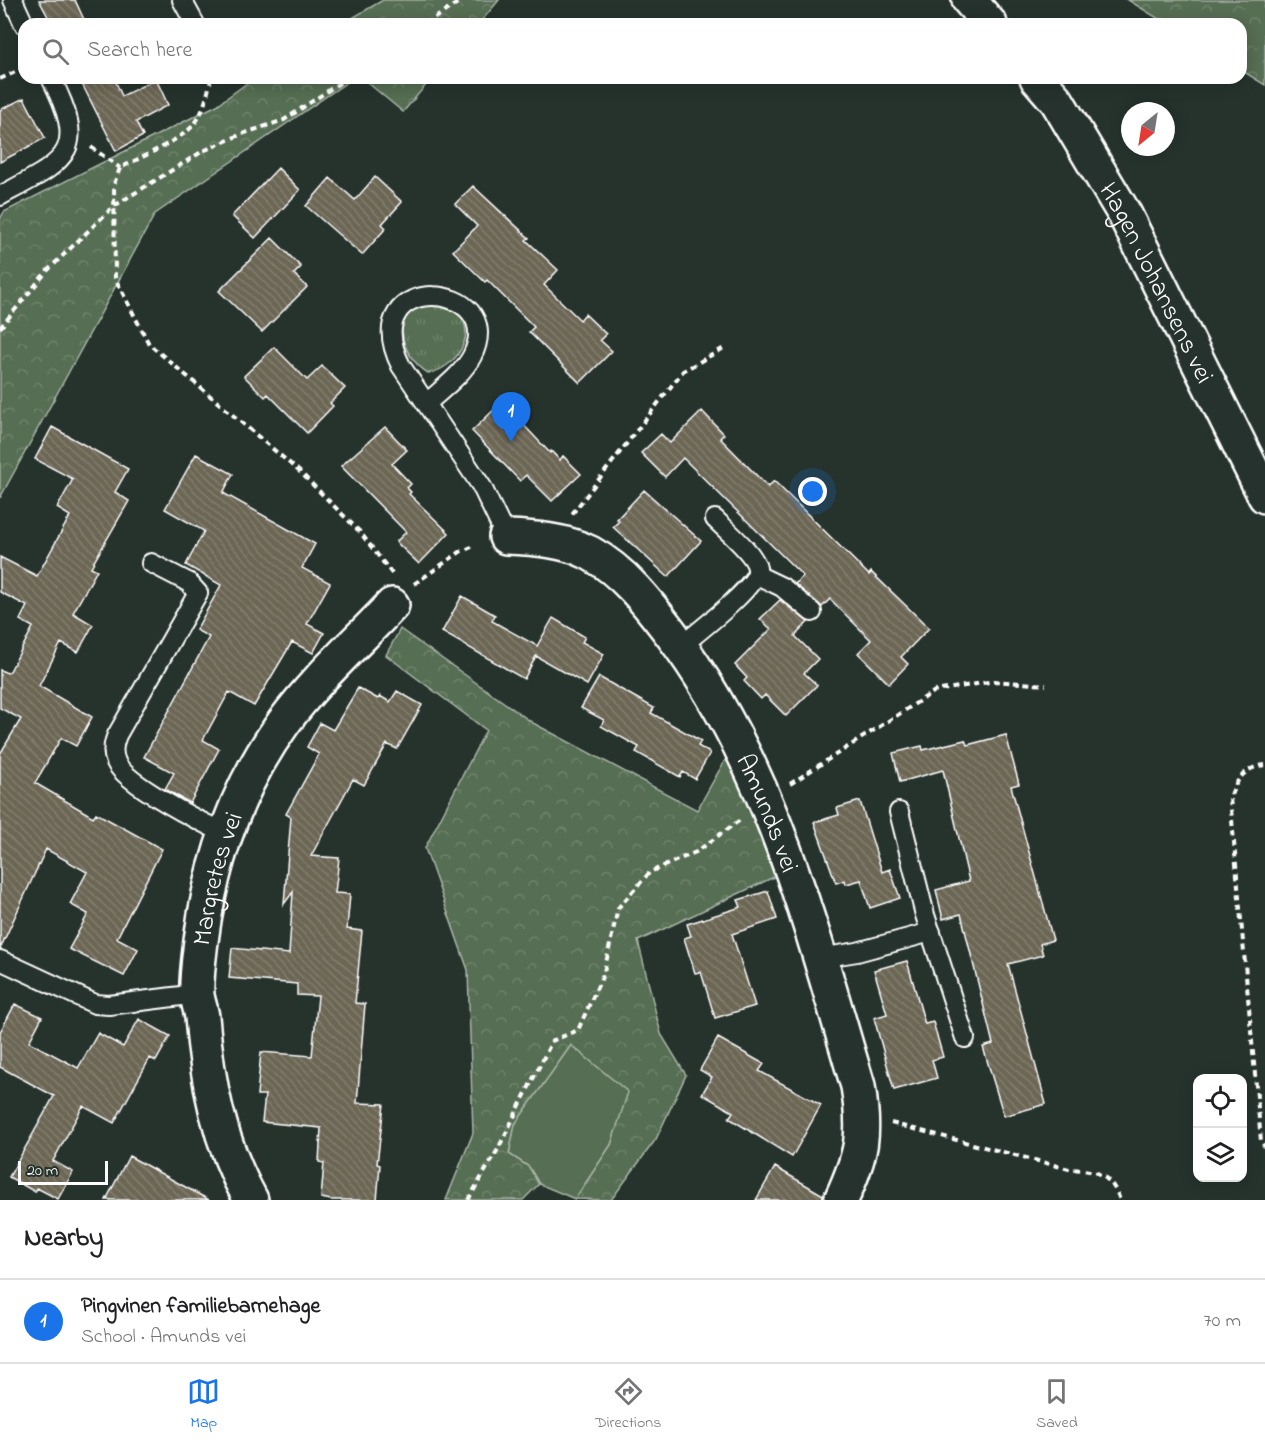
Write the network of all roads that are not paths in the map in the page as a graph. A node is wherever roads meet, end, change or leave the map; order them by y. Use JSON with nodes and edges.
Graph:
{"nodes":[{"id":1,"x":13,"y":0,"type":"edge"},
{"id":2,"x":182,"y":0,"type":"edge"},
{"id":3,"x":969,"y":0,"type":"edge"},
{"id":4,"x":21,"y":18,"type":"edge"},
{"id":5,"x":192,"y":18,"type":"edge"},
{"id":6,"x":985,"y":18,"type":"edge"},
{"id":7,"x":54,"y":84,"type":"edge"},
{"id":8,"x":1042,"y":84,"type":"edge"},
{"id":9,"x":0,"y":196,"type":"edge"},
{"id":10,"x":428,"y":403,"type":"junction"},
{"id":11,"x":1265,"y":496,"type":"edge"},
{"id":12,"x":716,"y":519,"type":"dead end"},
{"id":13,"x":506,"y":537,"type":"joint"},
{"id":14,"x":151,"y":563,"type":"dead end"},
{"id":15,"x":756,"y":575,"type":"junction"},
{"id":16,"x":399,"y":599,"type":"road end"},
{"id":17,"x":812,"y":612,"type":"dead end"},
{"id":18,"x":681,"y":646,"type":"junction"},
{"id":19,"x":899,"y":812,"type":"dead end"},
{"id":20,"x":225,"y":833,"type":"junction"},
{"id":21,"x":931,"y":932,"type":"junction"},
{"id":22,"x":820,"y":958,"type":"junction"},
{"id":23,"x":0,"y":960,"type":"edge"},
{"id":24,"x":197,"y":994,"type":"junction"},
{"id":25,"x":965,"y":1038,"type":"dead end"},
{"id":26,"x":245,"y":1197,"type":"edge"},
{"id":27,"x":841,"y":1200,"type":"edge"}],
"edges":[{"from":1,"to":4,"type":"lane"},
{"from":2,"to":5,"type":"lane"},
{"from":3,"to":6,"type":"street"},
{"from":7,"to":9,"type":"lane"},
{"from":8,"to":11,"type":"street","name":"Hagen Johansens vei"},
{"from":10,"to":10,"type":"lane"},
{"from":10,"to":13,"type":"lane"},
{"from":12,"to":15,"type":"lane"},
{"from":13,"to":18,"type":"street","name":"Amunds vei"},
{"from":14,"to":20,"type":"lane"},
{"from":15,"to":17,"type":"lane"},
{"from":15,"to":18,"type":"lane"},
{"from":16,"to":20,"type":"street","name":"Margretes vei"},
{"from":18,"to":22,"type":"street","name":"Amunds vei"},
{"from":19,"to":21,"type":"lane"},
{"from":20,"to":24,"type":"street","name":"Margretes vei"},
{"from":21,"to":22,"type":"lane"},
{"from":21,"to":25,"type":"lane"},
{"from":22,"to":27,"type":"street","name":"Amunds vei"},
{"from":23,"to":24,"type":"lane"},
{"from":24,"to":26,"type":"street","name":"Margretes vei"}]}
